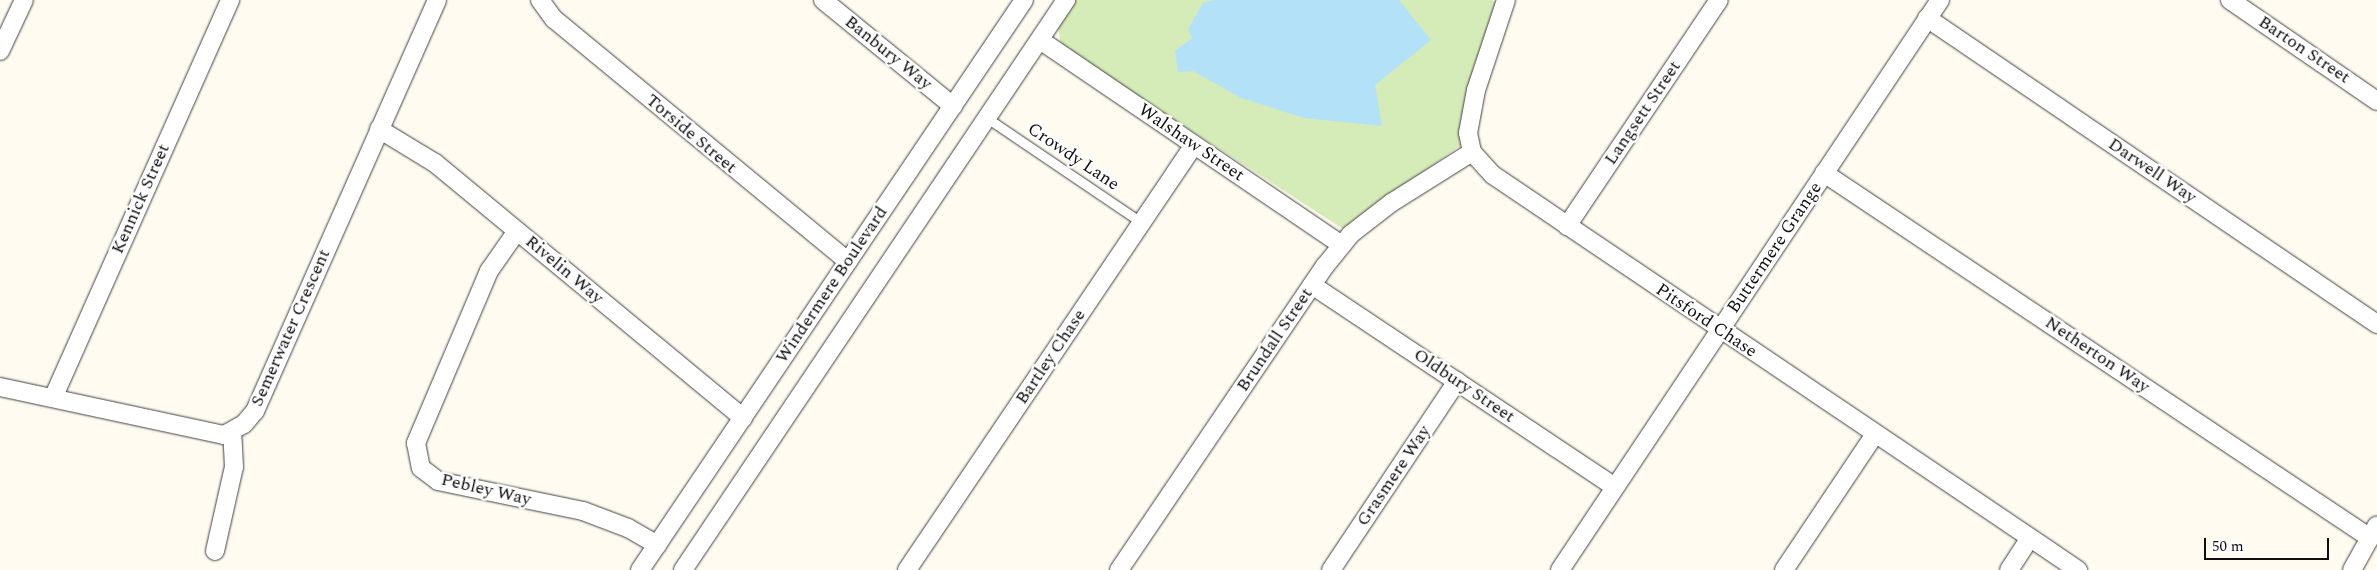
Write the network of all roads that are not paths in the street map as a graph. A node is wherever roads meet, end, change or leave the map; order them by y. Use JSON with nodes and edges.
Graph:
{"nodes":[{"id":1,"x":24,"y":0,"type":"edge"},
{"id":2,"x":230,"y":0,"type":"edge"},
{"id":3,"x":437,"y":0,"type":"edge"},
{"id":4,"x":540,"y":0,"type":"edge"},
{"id":5,"x":823,"y":0,"type":"edge"},
{"id":6,"x":1024,"y":0,"type":"edge"},
{"id":7,"x":1066,"y":0,"type":"edge"},
{"id":8,"x":1506,"y":0,"type":"edge"},
{"id":9,"x":1719,"y":0,"type":"edge"},
{"id":10,"x":1940,"y":0,"type":"edge"},
{"id":11,"x":2230,"y":0,"type":"edge"},
{"id":12,"x":1927,"y":18,"type":"junction"},
{"id":13,"x":1040,"y":40,"type":"junction"},
{"id":14,"x":0,"y":52,"type":"edge"},
{"id":15,"x":2377,"y":100,"type":"edge"},
{"id":16,"x":953,"y":106,"type":"junction"},
{"id":17,"x":987,"y":118,"type":"junction"},
{"id":18,"x":380,"y":129,"type":"junction"},
{"id":19,"x":1194,"y":145,"type":"junction"},
{"id":20,"x":1472,"y":152,"type":"junction"},
{"id":21,"x":1824,"y":173,"type":"junction"},
{"id":22,"x":1142,"y":223,"type":"junction"},
{"id":23,"x":1568,"y":226,"type":"junction"},
{"id":24,"x":517,"y":231,"type":"junction"},
{"id":25,"x":1342,"y":245,"type":"junction"},
{"id":26,"x":848,"y":261,"type":"junction"},
{"id":27,"x":1312,"y":285,"type":"junction"},
{"id":28,"x":2377,"y":324,"type":"edge"},
{"id":29,"x":1719,"y":330,"type":"junction"},
{"id":30,"x":1458,"y":381,"type":"junction"},
{"id":31,"x":0,"y":387,"type":"edge"},
{"id":32,"x":53,"y":398,"type":"junction"},
{"id":33,"x":743,"y":418,"type":"junction"},
{"id":34,"x":232,"y":433,"type":"junction"},
{"id":35,"x":1875,"y":434,"type":"junction"},
{"id":36,"x":1615,"y":487,"type":"junction"},
{"id":37,"x":2373,"y":531,"type":"edge"},
{"id":38,"x":2030,"y":538,"type":"junction"},
{"id":39,"x":657,"y":545,"type":"junction"},
{"id":40,"x":215,"y":551,"type":"dead end"},
{"id":41,"x":640,"y":570,"type":"edge"},
{"id":42,"x":683,"y":570,"type":"edge"},
{"id":43,"x":907,"y":570,"type":"edge"},
{"id":44,"x":1119,"y":570,"type":"edge"},
{"id":45,"x":1331,"y":570,"type":"edge"},
{"id":46,"x":1560,"y":570,"type":"edge"},
{"id":47,"x":1784,"y":570,"type":"edge"},
{"id":48,"x":2009,"y":570,"type":"edge"},
{"id":49,"x":2078,"y":570,"type":"edge"},
{"id":50,"x":2352,"y":570,"type":"edge"}],
"edges":[{"from":1,"to":14,"type":"street"},
{"from":2,"to":32,"type":"street","name":"Kennick Street"},
{"from":3,"to":18,"type":"street","name":"Semerwater Crescent"},
{"from":4,"to":26,"type":"street","name":"Torside Street"},
{"from":5,"to":16,"type":"street","name":"Banbury Way"},
{"from":6,"to":16,"type":"street","name":"Windermere Boulevard"},
{"from":7,"to":13,"type":"street","name":"Windermere Boulevard"},
{"from":8,"to":20,"type":"street"},
{"from":9,"to":23,"type":"street","name":"Langsett Street"},
{"from":10,"to":12,"type":"street","name":"Buttermere Grange"},
{"from":11,"to":15,"type":"street","name":"Barton Street"},
{"from":12,"to":21,"type":"street","name":"Buttermere Grange"},
{"from":12,"to":28,"type":"street","name":"Darwell Way"},
{"from":13,"to":17,"type":"street","name":"Windermere Boulevard"},
{"from":13,"to":19,"type":"street","name":"Walshaw Street"},
{"from":16,"to":26,"type":"street","name":"Windermere Boulevard"},
{"from":17,"to":22,"type":"lane","name":"Crowdy Lane"},
{"from":17,"to":42,"type":"street","name":"Windermere Boulevard"},
{"from":18,"to":24,"type":"street","name":"Rivelin Way"},
{"from":18,"to":34,"type":"street","name":"Semerwater Crescent"},
{"from":19,"to":22,"type":"street","name":"Bartley Chase"},
{"from":19,"to":25,"type":"street","name":"Walshaw Street"},
{"from":20,"to":23,"type":"street","name":"Pitsford Chase"},
{"from":20,"to":25,"type":"street","name":"Brundall Street"},
{"from":21,"to":29,"type":"street","name":"Buttermere Grange"},
{"from":21,"to":37,"type":"street","name":"Netherton Way"},
{"from":22,"to":43,"type":"street","name":"Bartley Chase"},
{"from":23,"to":29,"type":"street","name":"Pitsford Chase"},
{"from":24,"to":33,"type":"street","name":"Rivelin Way"},
{"from":24,"to":39,"type":"street","name":"Pebley Way"},
{"from":25,"to":27,"type":"street","name":"Brundall Street"},
{"from":26,"to":33,"type":"street","name":"Windermere Boulevard"},
{"from":27,"to":30,"type":"street","name":"Oldbury Street"},
{"from":27,"to":44,"type":"street","name":"Brundall Street"},
{"from":29,"to":35,"type":"street","name":"Pitsford Chase"},
{"from":29,"to":36,"type":"street","name":"Buttermere Grange"},
{"from":30,"to":36,"type":"street","name":"Oldbury Street"},
{"from":30,"to":45,"type":"street","name":"Grasmere Way"},
{"from":31,"to":32,"type":"street"},
{"from":32,"to":34,"type":"street"},
{"from":33,"to":39,"type":"street","name":"Windermere Boulevard"},
{"from":34,"to":40,"type":"street"},
{"from":35,"to":38,"type":"street","name":"Pitsford Chase"},
{"from":35,"to":47,"type":"street"},
{"from":36,"to":46,"type":"street","name":"Buttermere Grange"},
{"from":37,"to":50,"type":"street"},
{"from":38,"to":48,"type":"street"},
{"from":38,"to":49,"type":"street","name":"Pitsford Chase"},
{"from":39,"to":41,"type":"street","name":"Windermere Boulevard"}]}
